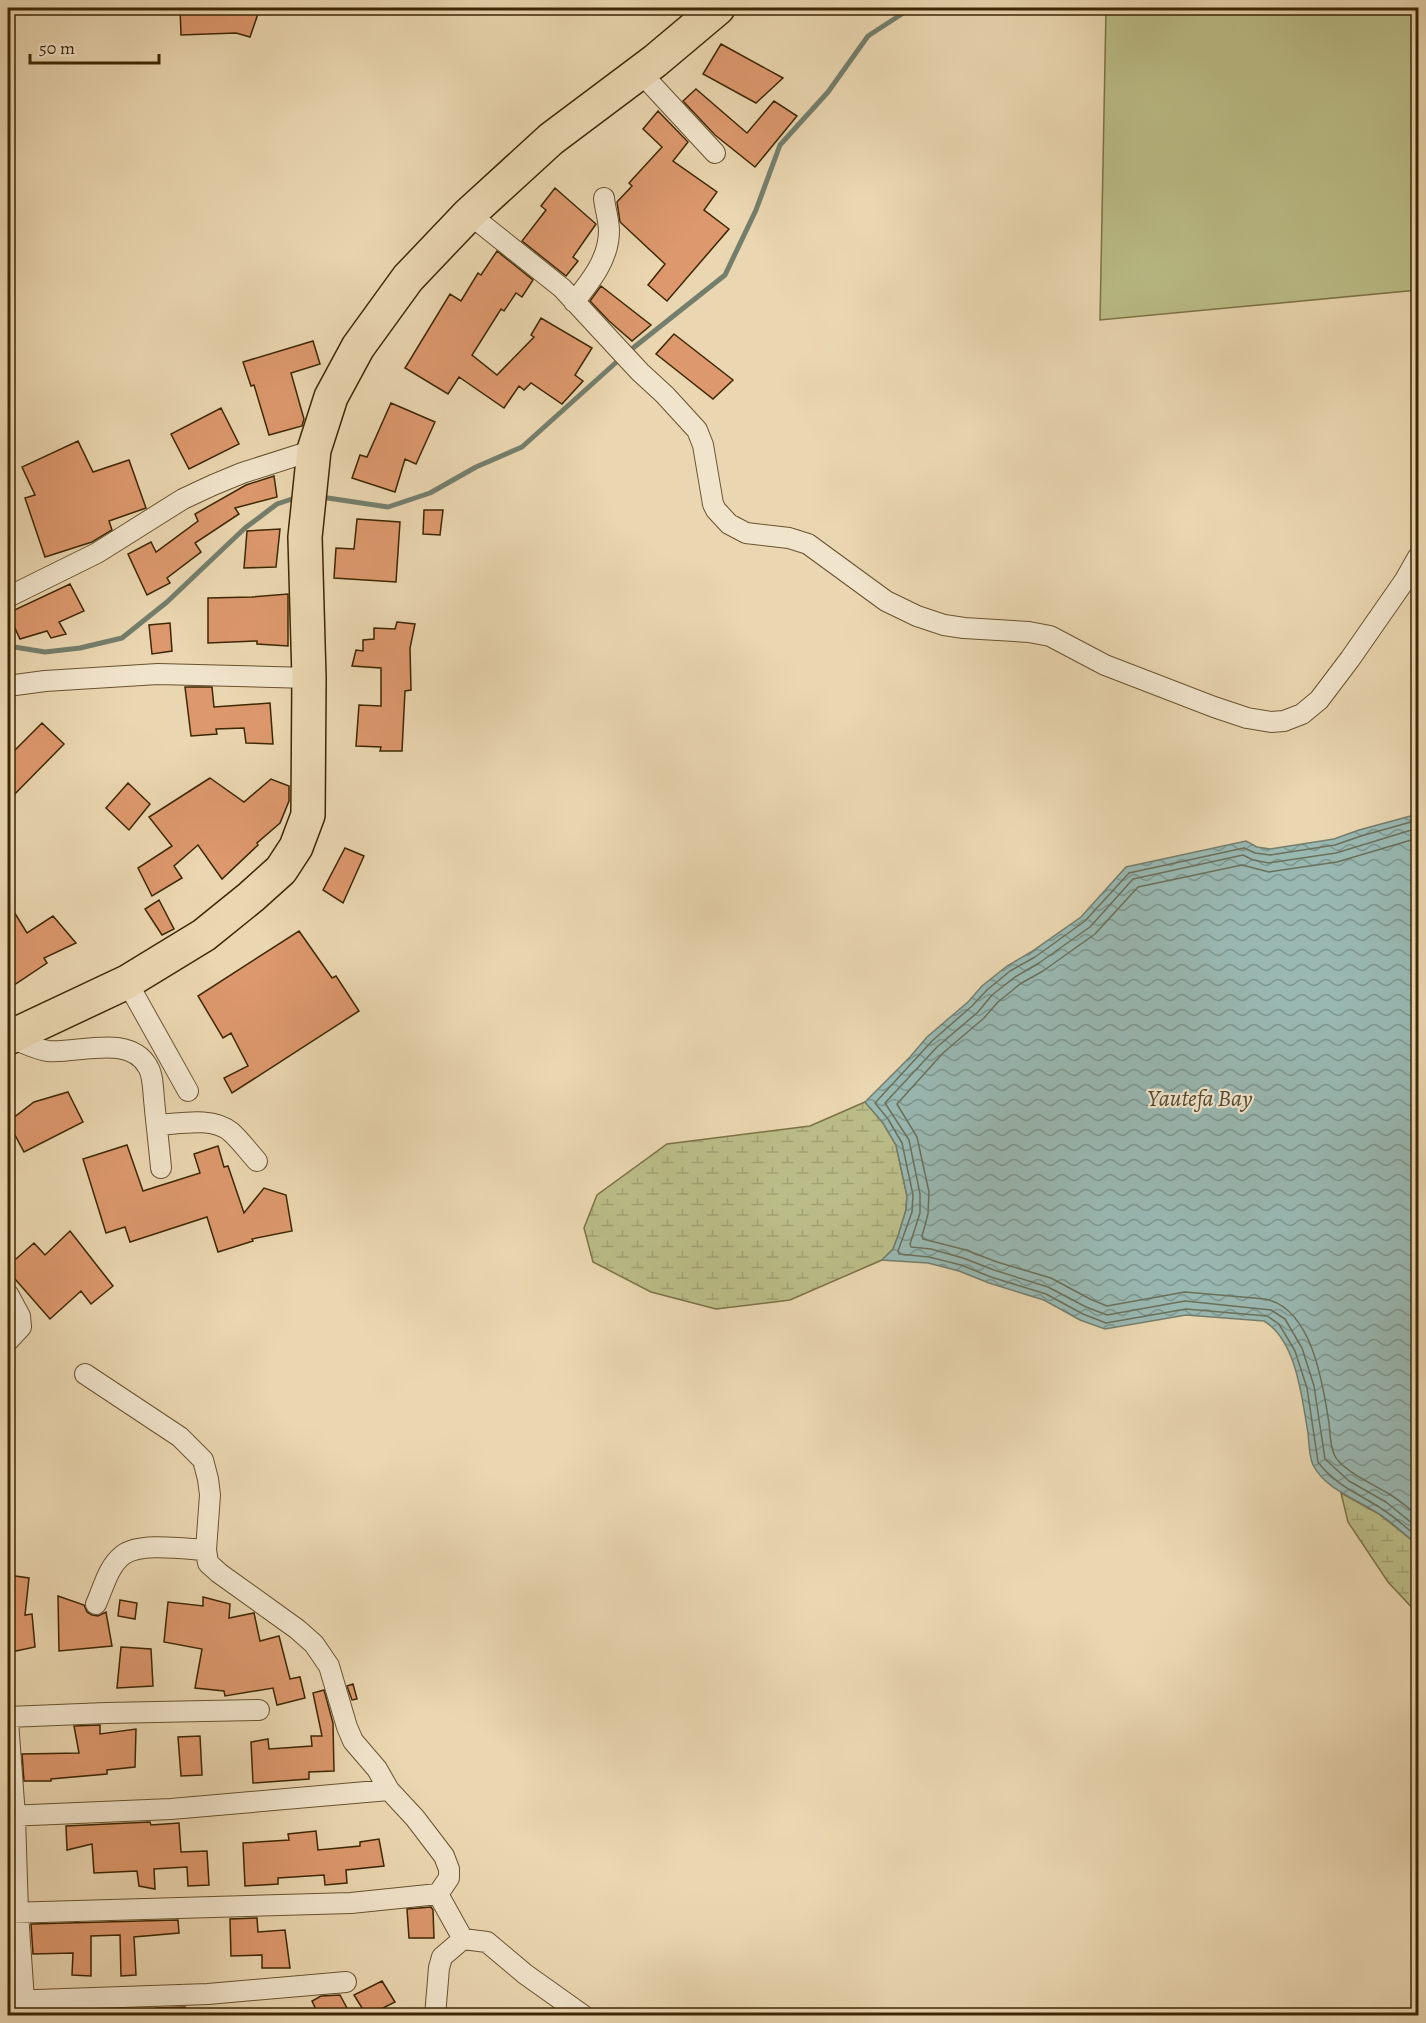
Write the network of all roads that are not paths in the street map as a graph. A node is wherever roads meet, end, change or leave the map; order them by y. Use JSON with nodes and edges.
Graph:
{"nodes":[{"id":1,"x":718,"y":8,"type":"edge"},
{"id":2,"x":640,"y":72,"type":"junction"},
{"id":3,"x":715,"y":153,"type":"dead end"},
{"id":4,"x":604,"y":198,"type":"dead end"},
{"id":5,"x":469,"y":214,"type":"junction"},
{"id":6,"x":580,"y":307,"type":"junction"},
{"id":7,"x":314,"y":450,"type":"junction"},
{"id":8,"x":1419,"y":557,"type":"edge"},
{"id":9,"x":8,"y":597,"type":"edge"},
{"id":10,"x":309,"y":678,"type":"junction"},
{"id":11,"x":8,"y":686,"type":"edge"},
{"id":12,"x":127,"y":982,"type":"junction"},
{"id":13,"x":8,"y":1037,"type":"edge"},
{"id":14,"x":188,"y":1091,"type":"dead end"},
{"id":15,"x":157,"y":1125,"type":"junction"},
{"id":16,"x":256,"y":1161,"type":"dead end"},
{"id":17,"x":161,"y":1168,"type":"dead end"},
{"id":18,"x":8,"y":1294,"type":"edge"},
{"id":19,"x":8,"y":1341,"type":"edge"},
{"id":20,"x":85,"y":1374,"type":"dead end"},
{"id":21,"x":206,"y":1550,"type":"junction"},
{"id":22,"x":96,"y":1604,"type":"dead end"},
{"id":23,"x":259,"y":1710,"type":"dead end"},
{"id":24,"x":8,"y":1719,"type":"edge"},
{"id":25,"x":389,"y":1790,"type":"junction"},
{"id":26,"x":11,"y":1816,"type":"edge"},
{"id":27,"x":438,"y":1894,"type":"junction"},
{"id":28,"x":13,"y":1913,"type":"edge"},
{"id":29,"x":463,"y":1940,"type":"junction"},
{"id":30,"x":346,"y":1982,"type":"dead end"},
{"id":31,"x":17,"y":2004,"type":"edge"},
{"id":32,"x":435,"y":2016,"type":"edge"},
{"id":33,"x":584,"y":2016,"type":"edge"}],
"edges":[{"from":1,"to":2,"type":"highway"},
{"from":2,"to":3,"type":"street"},
{"from":2,"to":5,"type":"highway"},
{"from":4,"to":6,"type":"street"},
{"from":5,"to":6,"type":"street"},
{"from":5,"to":7,"type":"highway"},
{"from":6,"to":8,"type":"street"},
{"from":7,"to":9,"type":"street"},
{"from":7,"to":10,"type":"highway"},
{"from":10,"to":11,"type":"street"},
{"from":10,"to":12,"type":"highway"},
{"from":12,"to":13,"type":"highway"},
{"from":12,"to":14,"type":"street"},
{"from":13,"to":15,"type":"street"},
{"from":15,"to":16,"type":"street"},
{"from":15,"to":17,"type":"street"},
{"from":18,"to":19,"type":"street"},
{"from":20,"to":21,"type":"street"},
{"from":21,"to":22,"type":"street"},
{"from":21,"to":25,"type":"street"},
{"from":23,"to":24,"type":"street"},
{"from":24,"to":26,"type":"street"},
{"from":25,"to":26,"type":"street"},
{"from":25,"to":27,"type":"street"},
{"from":26,"to":28,"type":"street"},
{"from":27,"to":28,"type":"street"},
{"from":27,"to":29,"type":"street"},
{"from":28,"to":31,"type":"street"},
{"from":29,"to":32,"type":"street"},
{"from":29,"to":33,"type":"street"},
{"from":30,"to":31,"type":"street"}]}
